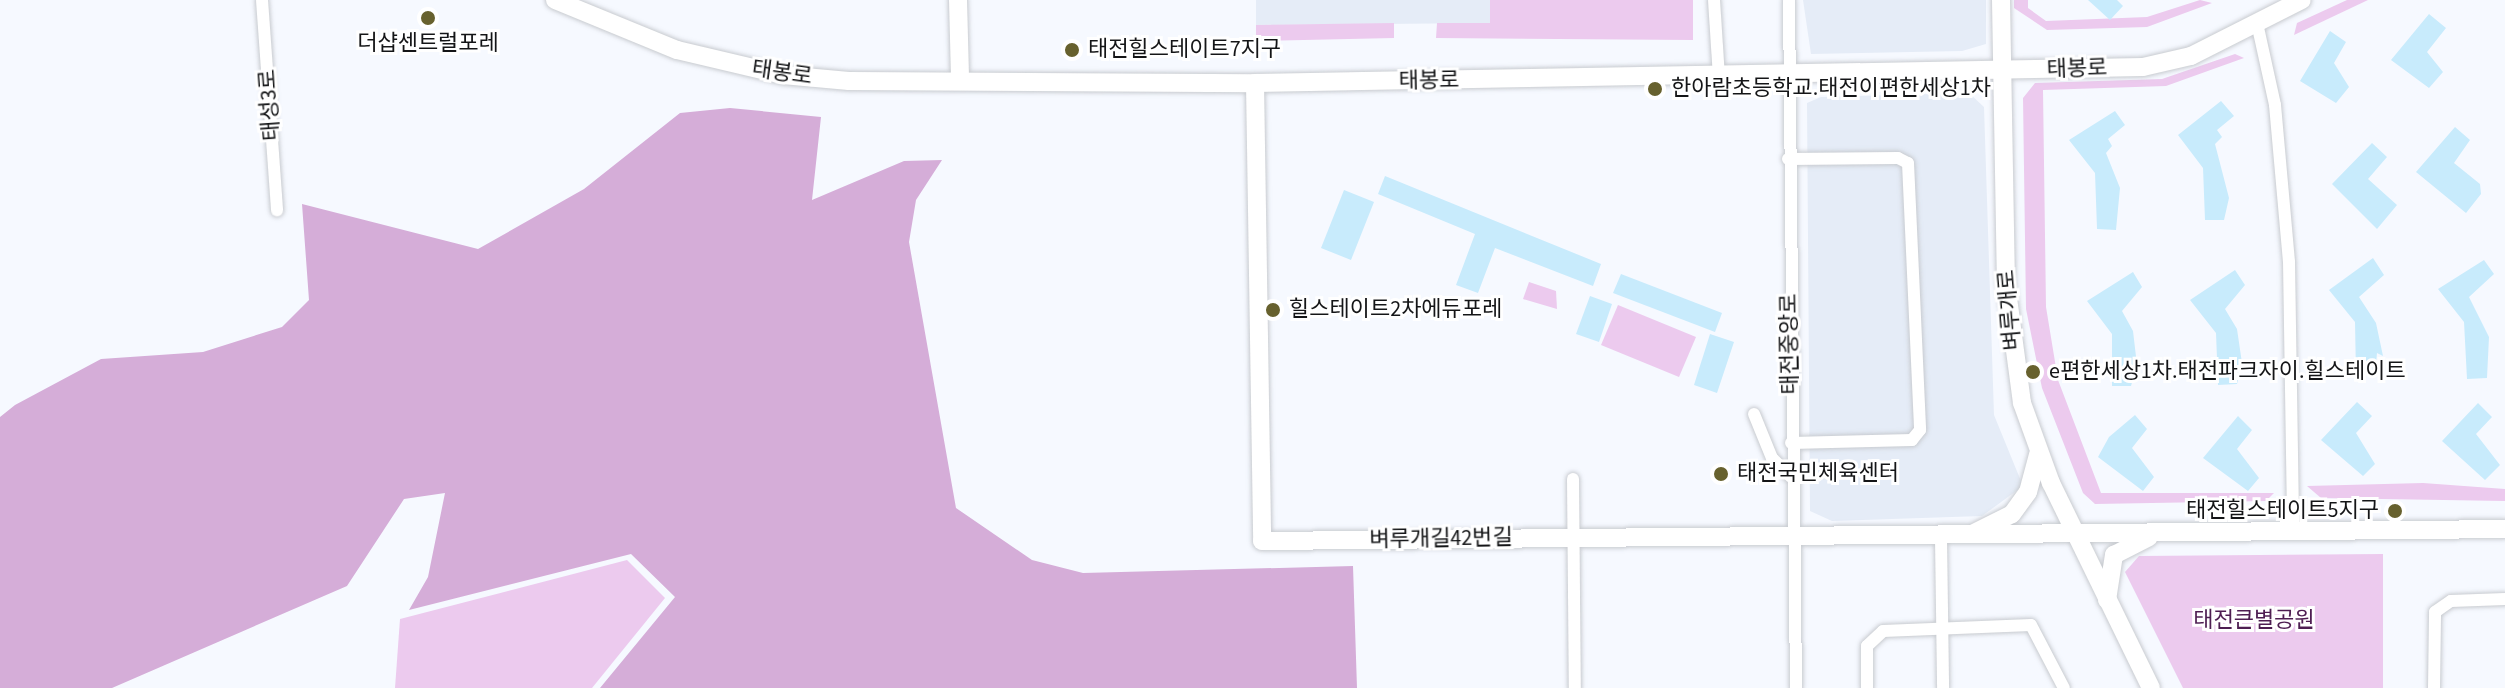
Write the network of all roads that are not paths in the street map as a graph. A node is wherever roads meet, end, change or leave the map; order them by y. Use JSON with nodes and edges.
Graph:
{"nodes":[{"id":1,"x":262,"y":0,"type":"edge"},
{"id":2,"x":555,"y":0,"type":"edge"},
{"id":3,"x":958,"y":0,"type":"edge"},
{"id":4,"x":1714,"y":0,"type":"edge"},
{"id":5,"x":1789,"y":0,"type":"edge"},
{"id":6,"x":2001,"y":0,"type":"edge"},
{"id":7,"x":2302,"y":0,"type":"edge"},
{"id":8,"x":2257,"y":23,"type":"junction"},
{"id":9,"x":2003,"y":71,"type":"junction"},
{"id":10,"x":1794,"y":74,"type":"junction"},
{"id":11,"x":1719,"y":77,"type":"junction"},
{"id":12,"x":960,"y":79,"type":"junction"},
{"id":13,"x":1255,"y":83,"type":"junction"},
{"id":14,"x":1788,"y":159,"type":"junction"},
{"id":15,"x":277,"y":210,"type":"dead end"},
{"id":16,"x":1754,"y":414,"type":"dead end"},
{"id":17,"x":1791,"y":443,"type":"junction"},
{"id":18,"x":2038,"y":454,"type":"junction"},
{"id":19,"x":1791,"y":477,"type":"junction"},
{"id":20,"x":1573,"y":479,"type":"dead end"},
{"id":21,"x":2293,"y":529,"type":"junction"},
{"id":22,"x":2505,"y":529,"type":"edge"},
{"id":23,"x":2165,"y":531,"type":"junction"},
{"id":24,"x":2076,"y":534,"type":"junction"},
{"id":25,"x":1573,"y":537,"type":"junction"},
{"id":26,"x":1963,"y":537,"type":"junction"},
{"id":27,"x":1941,"y":538,"type":"junction"},
{"id":28,"x":1794,"y":539,"type":"junction"},
{"id":29,"x":2505,"y":599,"type":"edge"},
{"id":30,"x":2106,"y":603,"type":"junction"},
{"id":31,"x":1941,"y":630,"type":"junction"},
{"id":32,"x":1575,"y":688,"type":"edge"},
{"id":33,"x":1796,"y":688,"type":"edge"},
{"id":34,"x":1867,"y":688,"type":"edge"},
{"id":35,"x":1943,"y":688,"type":"edge"},
{"id":36,"x":2064,"y":688,"type":"edge"},
{"id":37,"x":2151,"y":688,"type":"edge"},
{"id":38,"x":2434,"y":688,"type":"edge"}],
"edges":[{"from":1,"to":15,"type":"street","name":"태성3로"},
{"from":2,"to":12,"type":"street","name":"태봉로"},
{"from":3,"to":12,"type":"street"},
{"from":4,"to":11,"type":"street"},
{"from":5,"to":10,"type":"street","name":"태전중앙로"},
{"from":6,"to":9,"type":"street","name":"벼루개로"},
{"from":7,"to":8,"type":"street","name":"태봉로"},
{"from":8,"to":9,"type":"street","name":"태봉로"},
{"from":8,"to":21,"type":"street"},
{"from":9,"to":10,"type":"street","name":"태봉로"},
{"from":9,"to":18,"type":"street","name":"벼루개로"},
{"from":10,"to":11,"type":"street","name":"태봉로"},
{"from":10,"to":14,"type":"street","name":"태전중앙로"},
{"from":11,"to":13,"type":"street","name":"태봉로"},
{"from":12,"to":13,"type":"street","name":"태봉로"},
{"from":13,"to":25,"type":"street","name":"벼루개길42번길"},
{"from":14,"to":17,"type":"street","name":"태전중앙로"},
{"from":14,"to":17,"type":"street"},
{"from":16,"to":19,"type":"street"},
{"from":17,"to":19,"type":"street","name":"태전중앙로"},
{"from":18,"to":24,"type":"street","name":"벼루개로"},
{"from":18,"to":26,"type":"street"},
{"from":19,"to":28,"type":"street","name":"태전중앙로"},
{"from":20,"to":25,"type":"street"},
{"from":21,"to":22,"type":"street","name":"벼루개길42번길"},
{"from":21,"to":23,"type":"street","name":"벼루개길42번길"},
{"from":23,"to":24,"type":"street","name":"벼루개길42번길"},
{"from":23,"to":30,"type":"street"},
{"from":24,"to":26,"type":"street","name":"벼루개길42번길"},
{"from":24,"to":30,"type":"street","name":"벼루개로"},
{"from":25,"to":28,"type":"street","name":"벼루개길42번길"},
{"from":25,"to":32,"type":"street"},
{"from":26,"to":27,"type":"street","name":"벼루개길42번길"},
{"from":27,"to":28,"type":"street","name":"벼루개길42번길"},
{"from":27,"to":31,"type":"street"},
{"from":28,"to":33,"type":"street","name":"태전중앙로"},
{"from":29,"to":38,"type":"street"},
{"from":30,"to":37,"type":"street","name":"벼루개로"},
{"from":31,"to":34,"type":"street"},
{"from":31,"to":35,"type":"street"},
{"from":31,"to":36,"type":"street"}]}
